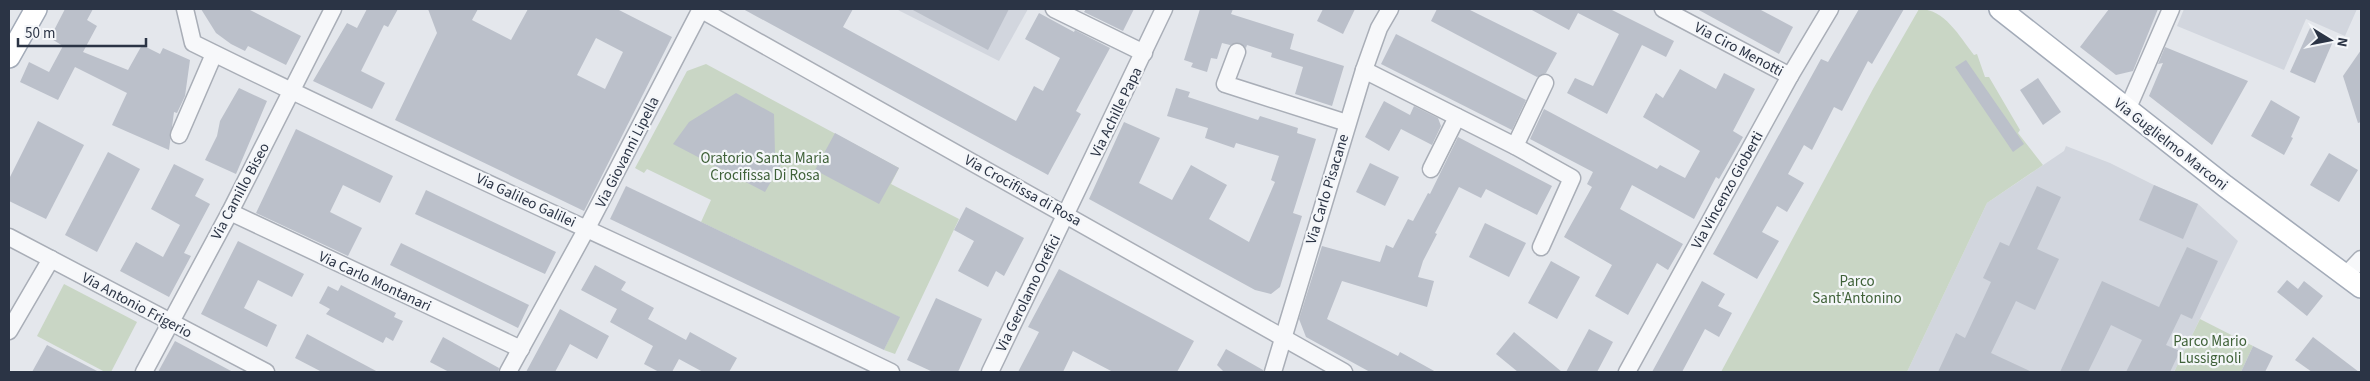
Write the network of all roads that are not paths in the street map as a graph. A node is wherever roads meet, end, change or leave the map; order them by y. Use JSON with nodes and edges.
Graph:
{"nodes":[{"id":1,"x":36,"y":9,"type":"edge"},
{"id":2,"x":185,"y":9,"type":"edge"},
{"id":3,"x":333,"y":9,"type":"edge"},
{"id":4,"x":700,"y":9,"type":"edge"},
{"id":5,"x":1054,"y":9,"type":"edge"},
{"id":6,"x":1164,"y":9,"type":"edge"},
{"id":7,"x":1390,"y":9,"type":"edge"},
{"id":8,"x":1662,"y":9,"type":"edge"},
{"id":9,"x":1830,"y":9,"type":"edge"},
{"id":10,"x":2000,"y":9,"type":"edge"},
{"id":11,"x":2171,"y":9,"type":"edge"},
{"id":12,"x":1237,"y":52,"type":"dead end"},
{"id":13,"x":1144,"y":53,"type":"junction"},
{"id":14,"x":214,"y":54,"type":"junction"},
{"id":15,"x":9,"y":57,"type":"edge"},
{"id":16,"x":1364,"y":70,"type":"junction"},
{"id":17,"x":1790,"y":76,"type":"junction"},
{"id":18,"x":1545,"y":83,"type":"dead end"},
{"id":19,"x":292,"y":93,"type":"junction"},
{"id":20,"x":2127,"y":110,"type":"junction"},
{"id":21,"x":1457,"y":117,"type":"junction"},
{"id":22,"x":1347,"y":123,"type":"junction"},
{"id":23,"x":179,"y":135,"type":"dead end"},
{"id":24,"x":1515,"y":146,"type":"junction"},
{"id":25,"x":1431,"y":169,"type":"dead end"},
{"id":26,"x":230,"y":212,"type":"junction"},
{"id":27,"x":1067,"y":214,"type":"junction"},
{"id":28,"x":588,"y":228,"type":"junction"},
{"id":29,"x":9,"y":237,"type":"edge"},
{"id":30,"x":1541,"y":247,"type":"dead end"},
{"id":31,"x":51,"y":259,"type":"junction"},
{"id":32,"x":2361,"y":259,"type":"edge"},
{"id":33,"x":2354,"y":281,"type":"edge"},
{"id":34,"x":171,"y":323,"type":"junction"},
{"id":35,"x":9,"y":331,"type":"edge"},
{"id":36,"x":1283,"y":336,"type":"junction"},
{"id":37,"x":521,"y":349,"type":"junction"},
{"id":38,"x":144,"y":372,"type":"edge"},
{"id":39,"x":266,"y":372,"type":"edge"},
{"id":40,"x":508,"y":372,"type":"edge"},
{"id":41,"x":891,"y":372,"type":"edge"},
{"id":42,"x":990,"y":372,"type":"edge"},
{"id":43,"x":1273,"y":372,"type":"edge"},
{"id":44,"x":1344,"y":372,"type":"edge"},
{"id":45,"x":1627,"y":372,"type":"edge"}],
"edges":[{"from":1,"to":15,"type":"main road"},
{"from":2,"to":14,"type":"street","name":"Via Galileo Galilei"},
{"from":3,"to":19,"type":"street","name":"Via Camillo Biseo"},
{"from":4,"to":27,"type":"street","name":"Via Crocifissa di Rosa"},
{"from":4,"to":28,"type":"street","name":"Via Giovanni Lipella"},
{"from":5,"to":13,"type":"street"},
{"from":6,"to":13,"type":"street","name":"Via Achille Papa"},
{"from":7,"to":16,"type":"street","name":"Via Carlo Pisacane"},
{"from":8,"to":17,"type":"street","name":"Via Ciro Menotti"},
{"from":9,"to":17,"type":"street","name":"Via Vincenzo Gioberti"},
{"from":10,"to":20,"type":"main road","name":"Via Guglielmo Marconi"},
{"from":11,"to":20,"type":"street"},
{"from":12,"to":22,"type":"street"},
{"from":13,"to":27,"type":"street","name":"Via Achille Papa"},
{"from":14,"to":19,"type":"street","name":"Via Galileo Galilei"},
{"from":14,"to":23,"type":"street"},
{"from":16,"to":21,"type":"street"},
{"from":16,"to":22,"type":"street","name":"Via Carlo Pisacane"},
{"from":17,"to":45,"type":"street","name":"Via Vincenzo Gioberti"},
{"from":18,"to":24,"type":"street"},
{"from":19,"to":26,"type":"street","name":"Via Camillo Biseo"},
{"from":19,"to":28,"type":"street","name":"Via Galileo Galilei"},
{"from":20,"to":33,"type":"main road","name":"Via Guglielmo Marconi"},
{"from":21,"to":24,"type":"street"},
{"from":21,"to":25,"type":"street"},
{"from":22,"to":36,"type":"street","name":"Via Carlo Pisacane"},
{"from":24,"to":30,"type":"street"},
{"from":26,"to":34,"type":"street","name":"Via Camillo Biseo"},
{"from":26,"to":37,"type":"street","name":"Via Carlo Montanari"},
{"from":27,"to":36,"type":"street","name":"Via Crocifissa di Rosa"},
{"from":27,"to":42,"type":"street","name":"Via Gerolamo Orefici"},
{"from":28,"to":37,"type":"street","name":"Via Giovanni Lipella"},
{"from":28,"to":41,"type":"street","name":"Via Galileo Galilei"},
{"from":29,"to":31,"type":"street","name":"Via Antonio Frigerio"},
{"from":31,"to":34,"type":"street","name":"Via Antonio Frigerio"},
{"from":31,"to":35,"type":"street"},
{"from":32,"to":33,"type":"street","name":"Via Guglielmo Marconi"},
{"from":34,"to":38,"type":"street","name":"Via Camillo Biseo"},
{"from":34,"to":39,"type":"street","name":"Via Antonio Frigerio"},
{"from":36,"to":43,"type":"street","name":"Via Carlo Pisacane"},
{"from":36,"to":44,"type":"street","name":"Via Crocifissa di Rosa"},
{"from":37,"to":40,"type":"street","name":"Via Giovanni Lipella"}]}
